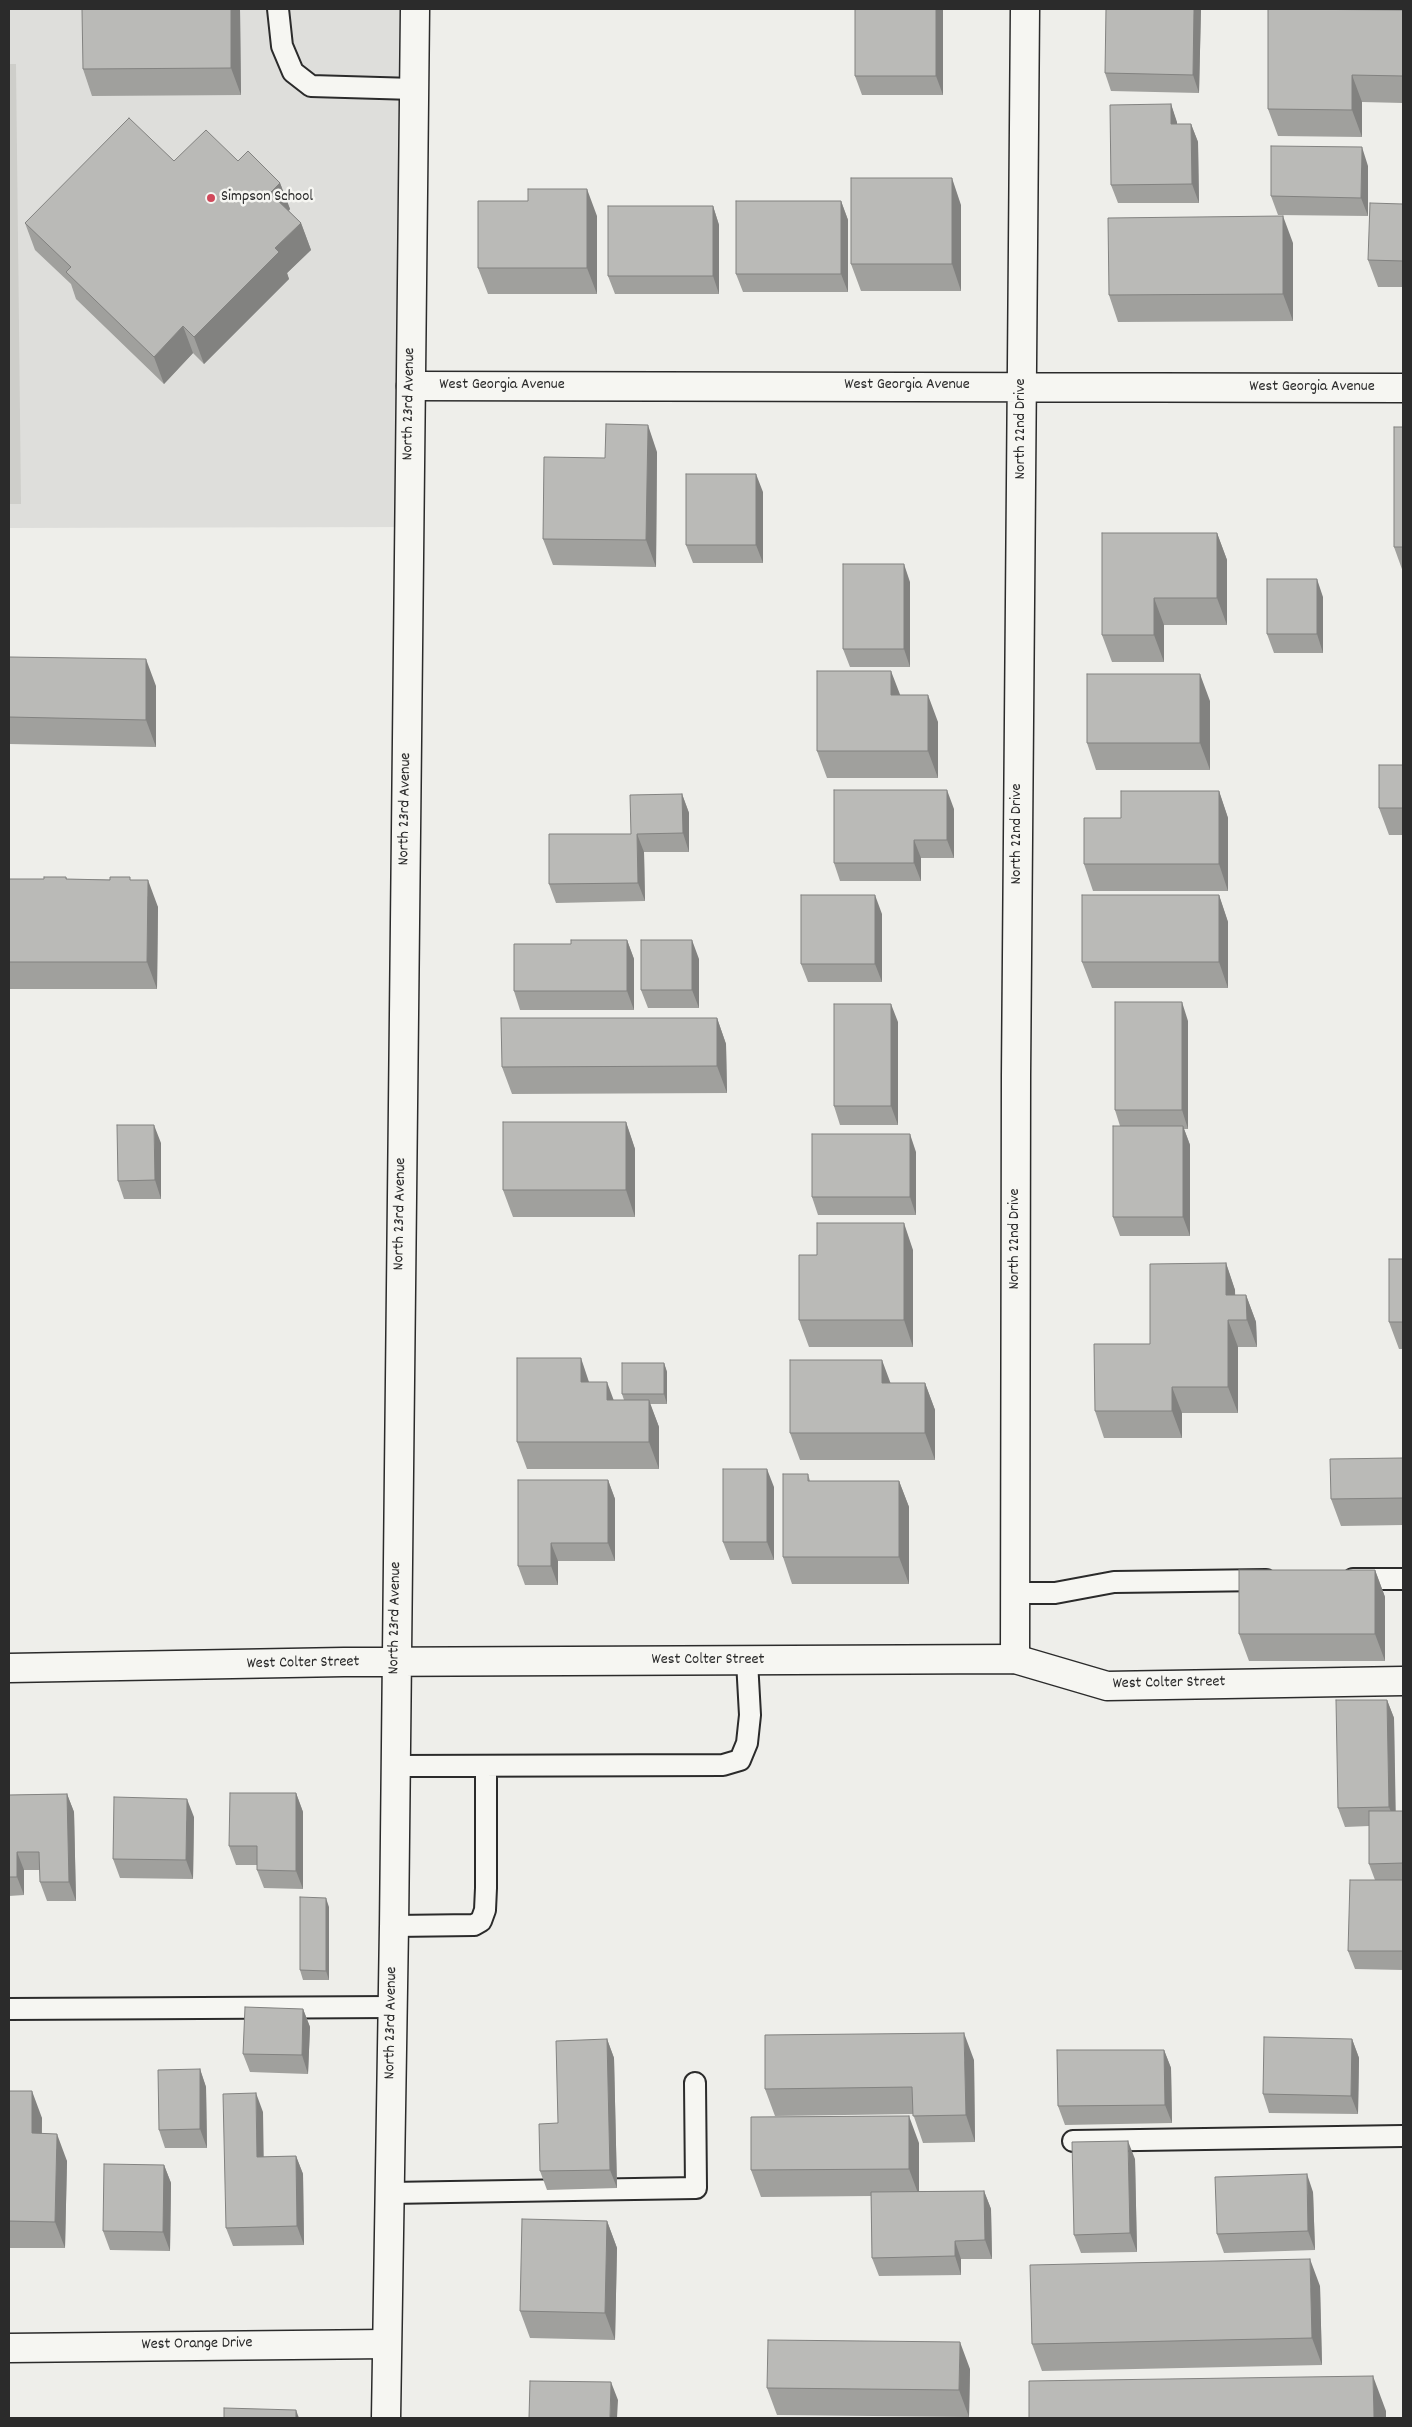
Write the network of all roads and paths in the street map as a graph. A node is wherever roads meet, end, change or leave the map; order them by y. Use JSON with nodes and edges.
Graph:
{"nodes":[{"id":1,"x":278,"y":9,"type":"edge"},
{"id":2,"x":415,"y":9,"type":"edge"},
{"id":3,"x":1025,"y":9,"type":"edge"},
{"id":4,"x":414,"y":88,"type":"junction"},
{"id":5,"x":411,"y":386,"type":"junction"},
{"id":6,"x":1022,"y":386,"type":"junction"},
{"id":7,"x":1403,"y":388,"type":"edge"},
{"id":8,"x":1403,"y":1579,"type":"edge"},
{"id":9,"x":1284,"y":1580,"type":"edge"},
{"id":10,"x":1333,"y":1580,"type":"edge"},
{"id":11,"x":1015,"y":1593,"type":"junction"},
{"id":12,"x":1015,"y":1659,"type":"junction"},
{"id":13,"x":747,"y":1661,"type":"junction"},
{"id":14,"x":395,"y":1662,"type":"junction"},
{"id":15,"x":9,"y":1668,"type":"edge"},
{"id":16,"x":1403,"y":1681,"type":"edge"},
{"id":17,"x":395,"y":1766,"type":"junction"},
{"id":18,"x":486,"y":1767,"type":"junction"},
{"id":19,"x":394,"y":1926,"type":"junction"},
{"id":20,"x":393,"y":2006,"type":"junction"},
{"id":21,"x":9,"y":2009,"type":"edge"},
{"id":22,"x":695,"y":2082,"type":"dead end"},
{"id":23,"x":1403,"y":2136,"type":"edge"},
{"id":24,"x":1073,"y":2141,"type":"edge"},
{"id":25,"x":389,"y":2193,"type":"junction"},
{"id":26,"x":386,"y":2344,"type":"junction"},
{"id":27,"x":9,"y":2348,"type":"edge"},
{"id":28,"x":386,"y":2418,"type":"edge"}],
"edges":[{"from":1,"to":4,"type":"lane"},
{"from":2,"to":4,"type":"street","name":"North 23rd Avenue"},
{"from":3,"to":6,"type":"street","name":"North 22nd Drive"},
{"from":4,"to":5,"type":"street","name":"North 23rd Avenue"},
{"from":5,"to":6,"type":"street","name":"West Georgia Avenue"},
{"from":5,"to":14,"type":"street","name":"North 23rd Avenue"},
{"from":6,"to":7,"type":"street","name":"West Georgia Avenue"},
{"from":6,"to":11,"type":"street","name":"North 22nd Drive"},
{"from":8,"to":10,"type":"lane"},
{"from":9,"to":11,"type":"lane"},
{"from":11,"to":12,"type":"street","name":"North 22nd Drive"},
{"from":12,"to":13,"type":"street","name":"West Colter Street"},
{"from":12,"to":16,"type":"street","name":"West Colter Street"},
{"from":13,"to":14,"type":"street","name":"West Colter Street"},
{"from":13,"to":18,"type":"lane"},
{"from":14,"to":15,"type":"street","name":"West Colter Street"},
{"from":14,"to":17,"type":"street","name":"North 23rd Avenue"},
{"from":17,"to":18,"type":"lane"},
{"from":17,"to":19,"type":"street","name":"North 23rd Avenue"},
{"from":18,"to":19,"type":"lane"},
{"from":19,"to":20,"type":"street","name":"North 23rd Avenue"},
{"from":20,"to":21,"type":"lane"},
{"from":20,"to":25,"type":"street","name":"North 23rd Avenue"},
{"from":22,"to":25,"type":"lane"},
{"from":23,"to":24,"type":"lane"},
{"from":25,"to":26,"type":"street","name":"North 23rd Avenue"},
{"from":26,"to":27,"type":"street","name":"West Orange Drive"},
{"from":26,"to":28,"type":"street","name":"North 23rd Avenue"}]}
